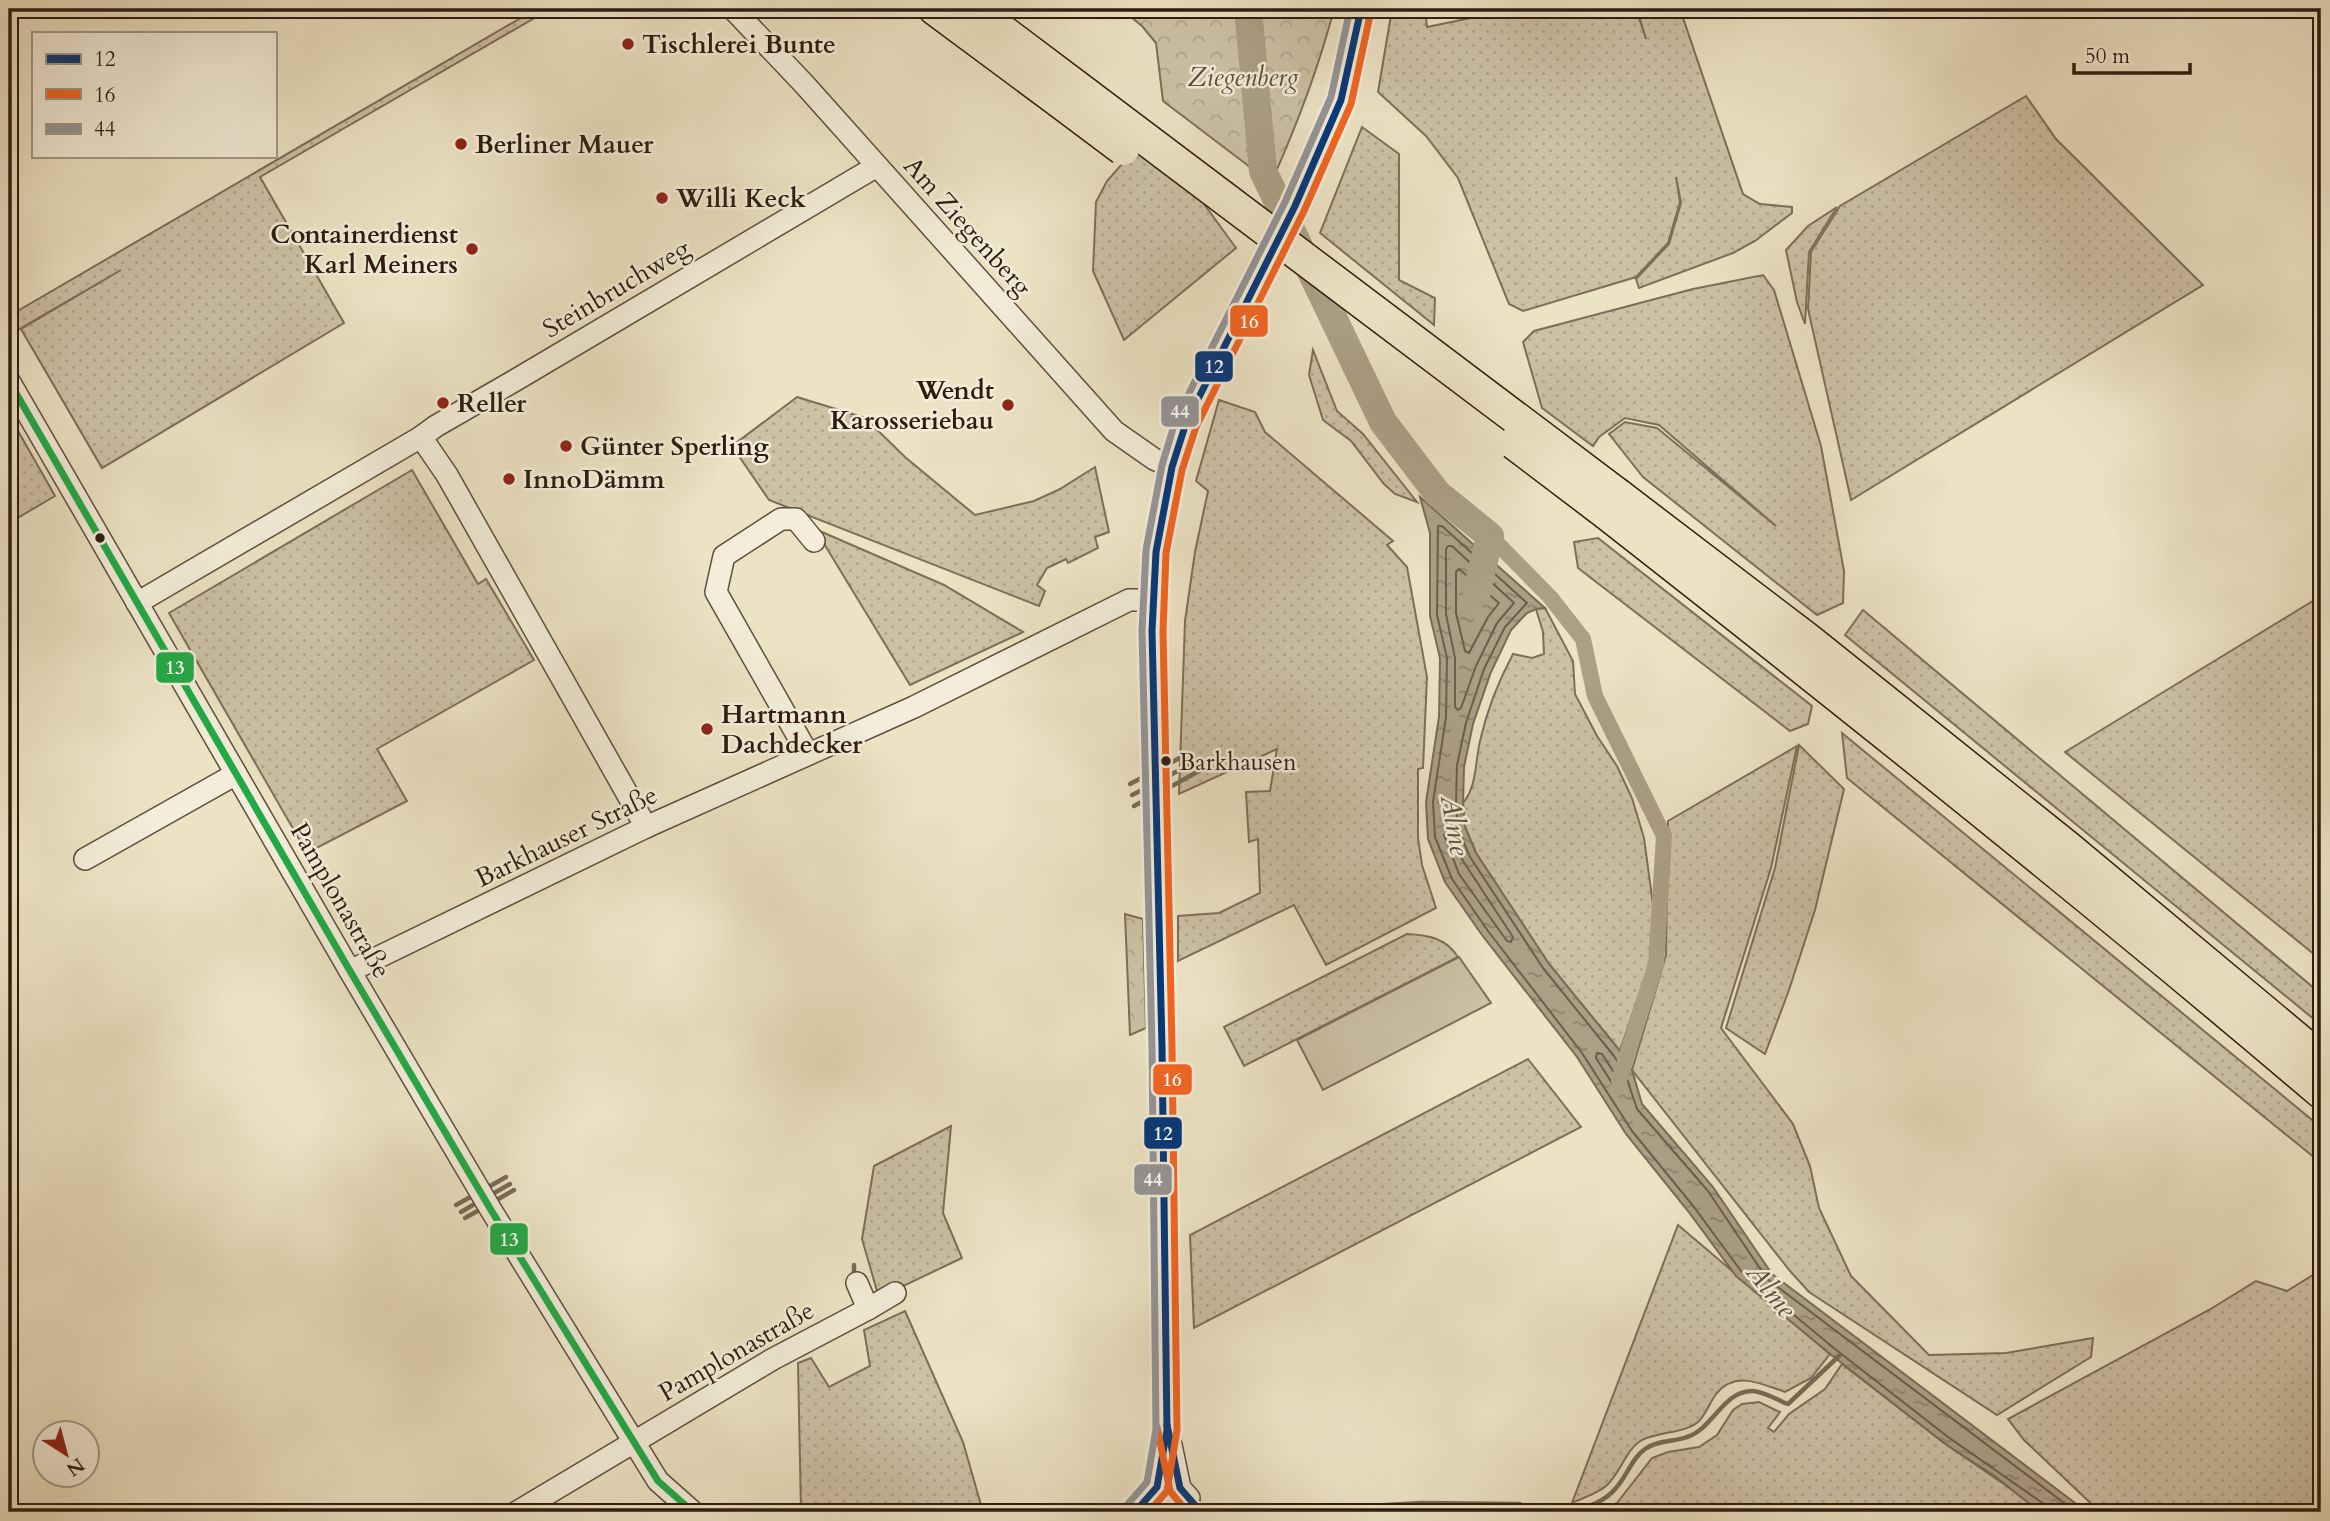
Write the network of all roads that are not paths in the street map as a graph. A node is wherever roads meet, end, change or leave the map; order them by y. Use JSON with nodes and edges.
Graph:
{"nodes":[{"id":1,"x":733,"y":9,"type":"edge"},
{"id":2,"x":935,"y":9,"type":"edge"},
{"id":3,"x":974,"y":9,"type":"edge"},
{"id":4,"x":1361,"y":9,"type":"edge"},
{"id":5,"x":1067,"y":93,"type":"junction"},
{"id":6,"x":877,"y":166,"type":"junction"},
{"id":7,"x":9,"y":381,"type":"edge"},
{"id":8,"x":421,"y":437,"type":"junction"},
{"id":9,"x":1172,"y":467,"type":"junction"},
{"id":10,"x":1609,"y":502,"type":"junction"},
{"id":11,"x":814,"y":541,"type":"dead end"},
{"id":12,"x":1153,"y":600,"type":"junction"},
{"id":13,"x":137,"y":603,"type":"junction"},
{"id":14,"x":808,"y":754,"type":"junction"},
{"id":15,"x":236,"y":774,"type":"junction"},
{"id":16,"x":646,"y":827,"type":"junction"},
{"id":17,"x":85,"y":859,"type":"dead end"},
{"id":18,"x":350,"y":971,"type":"junction"},
{"id":19,"x":2321,"y":1059,"type":"edge"},
{"id":20,"x":2321,"y":1092,"type":"edge"},
{"id":21,"x":857,"y":1283,"type":"dead end"},
{"id":22,"x":895,"y":1293,"type":"dead end"},
{"id":23,"x":867,"y":1309,"type":"junction"},
{"id":24,"x":1167,"y":1430,"type":"junction"},
{"id":25,"x":633,"y":1443,"type":"junction"},
{"id":26,"x":1195,"y":1505,"type":"edge"},
{"id":27,"x":1138,"y":1508,"type":"edge"},
{"id":28,"x":517,"y":1512,"type":"edge"},
{"id":29,"x":693,"y":1512,"type":"edge"}],
"edges":[{"from":1,"to":6,"type":"street","name":"Am Ziegenberg"},
{"from":2,"to":5,"type":"highway"},
{"from":3,"to":5,"type":"highway"},
{"from":4,"to":9,"type":"street"},
{"from":5,"to":10,"type":"highway","bridge":true},
{"from":6,"to":8,"type":"street","name":"Steinbruchweg"},
{"from":6,"to":9,"type":"street","name":"Am Ziegenberg"},
{"from":7,"to":13,"type":"street","name":"Pamplonastraße"},
{"from":8,"to":13,"type":"street","name":"Steinbruchweg"},
{"from":8,"to":16,"type":"street"},
{"from":9,"to":12,"type":"street"},
{"from":10,"to":19,"type":"highway"},
{"from":10,"to":20,"type":"highway"},
{"from":11,"to":14,"type":"street"},
{"from":12,"to":14,"type":"street","name":"Barkhauser Straße"},
{"from":12,"to":24,"type":"street"},
{"from":13,"to":15,"type":"street","name":"Pamplonastraße"},
{"from":14,"to":16,"type":"street","name":"Barkhauser Straße"},
{"from":15,"to":17,"type":"street"},
{"from":15,"to":18,"type":"street","name":"Pamplonastraße"},
{"from":16,"to":18,"type":"street","name":"Barkhauser Straße"},
{"from":18,"to":25,"type":"street","name":"Pamplonastraße"},
{"from":21,"to":23,"type":"street"},
{"from":22,"to":23,"type":"street","name":"Pamplonastraße"},
{"from":23,"to":25,"type":"street","name":"Pamplonastraße"},
{"from":24,"to":26,"type":"street"},
{"from":24,"to":27,"type":"street"},
{"from":25,"to":28,"type":"street"},
{"from":25,"to":29,"type":"street","name":"Pamplonastraße"},
{"from":26,"to":27,"type":"street"}]}
